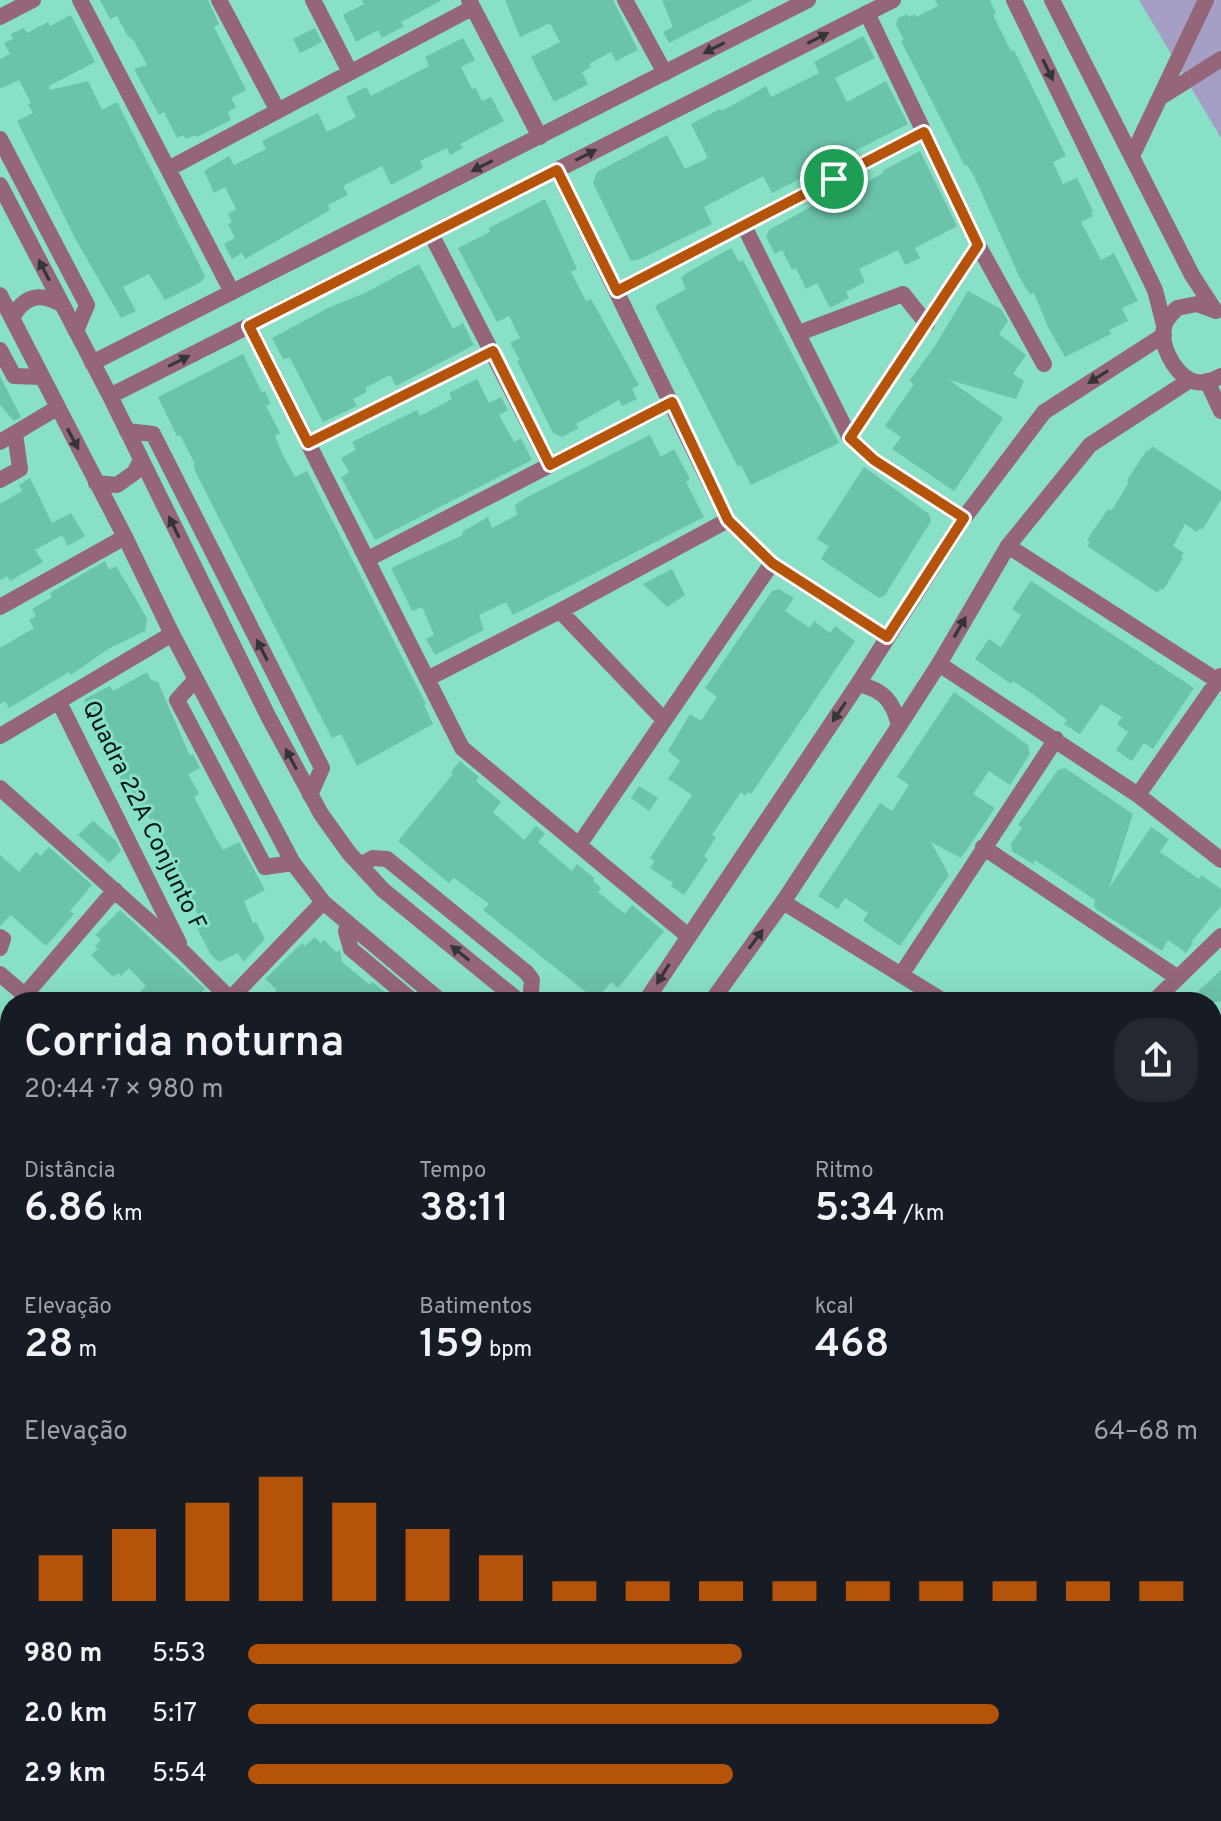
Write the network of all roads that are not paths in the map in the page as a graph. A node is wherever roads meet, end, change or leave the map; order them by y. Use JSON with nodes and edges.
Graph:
{"nodes":[{"id":1,"x":33,"y":0,"type":"edge"},
{"id":2,"x":80,"y":0,"type":"edge"},
{"id":3,"x":219,"y":0,"type":"edge"},
{"id":4,"x":313,"y":0,"type":"edge"},
{"id":5,"x":625,"y":0,"type":"edge"},
{"id":6,"x":808,"y":0,"type":"edge"},
{"id":7,"x":893,"y":0,"type":"edge"},
{"id":8,"x":1014,"y":0,"type":"edge"},
{"id":9,"x":1052,"y":0,"type":"edge"},
{"id":10,"x":1206,"y":0,"type":"edge"},
{"id":11,"x":470,"y":4,"type":"edge"},
{"id":12,"x":867,"y":13,"type":"junction"},
{"id":13,"x":0,"y":17,"type":"edge"},
{"id":14,"x":1221,"y":59,"type":"edge"},
{"id":15,"x":350,"y":72,"type":"junction"},
{"id":16,"x":665,"y":73,"type":"junction"},
{"id":17,"x":1159,"y":98,"type":"junction"},
{"id":18,"x":278,"y":111,"type":"junction"},
{"id":19,"x":924,"y":132,"type":"junction"},
{"id":20,"x":540,"y":137,"type":"junction"},
{"id":21,"x":0,"y":139,"type":"edge"},
{"id":22,"x":1132,"y":156,"type":"junction"},
{"id":23,"x":170,"y":168,"type":"junction"},
{"id":24,"x":557,"y":170,"type":"junction"},
{"id":25,"x":0,"y":185,"type":"edge"},
{"id":26,"x":744,"y":226,"type":"junction"},
{"id":27,"x":431,"y":234,"type":"junction"},
{"id":28,"x":978,"y":245,"type":"junction"},
{"id":29,"x":617,"y":291,"type":"junction"},
{"id":30,"x":232,"y":292,"type":"junction"},
{"id":31,"x":0,"y":295,"type":"edge"},
{"id":32,"x":61,"y":304,"type":"junction"},
{"id":33,"x":1218,"y":312,"type":"edge"},
{"id":34,"x":12,"y":318,"type":"junction"},
{"id":35,"x":927,"y":324,"type":"junction"},
{"id":36,"x":249,"y":326,"type":"junction"},
{"id":37,"x":1164,"y":330,"type":"junction"},
{"id":38,"x":76,"y":331,"type":"junction"},
{"id":39,"x":799,"y":333,"type":"junction"},
{"id":40,"x":0,"y":350,"type":"edge"},
{"id":41,"x":493,"y":351,"type":"junction"},
{"id":42,"x":92,"y":363,"type":"junction"},
{"id":43,"x":1044,"y":364,"type":"dead end"},
{"id":44,"x":41,"y":377,"type":"junction"},
{"id":45,"x":1214,"y":379,"type":"edge"},
{"id":46,"x":1190,"y":380,"type":"junction"},
{"id":47,"x":110,"y":396,"type":"junction"},
{"id":48,"x":672,"y":402,"type":"junction"},
{"id":49,"x":57,"y":408,"type":"junction"},
{"id":50,"x":1221,"y":411,"type":"edge"},
{"id":51,"x":127,"y":431,"type":"junction"},
{"id":52,"x":15,"y":433,"type":"junction"},
{"id":53,"x":850,"y":438,"type":"junction"},
{"id":54,"x":0,"y":442,"type":"edge"},
{"id":55,"x":308,"y":443,"type":"junction"},
{"id":56,"x":141,"y":460,"type":"junction"},
{"id":57,"x":550,"y":465,"type":"junction"},
{"id":58,"x":0,"y":480,"type":"edge"},
{"id":59,"x":96,"y":483,"type":"junction"},
{"id":60,"x":964,"y":518,"type":"junction"},
{"id":61,"x":728,"y":520,"type":"junction"},
{"id":62,"x":125,"y":537,"type":"junction"},
{"id":63,"x":1008,"y":546,"type":"junction"},
{"id":64,"x":368,"y":559,"type":"junction"},
{"id":65,"x":772,"y":563,"type":"junction"},
{"id":66,"x":0,"y":607,"type":"edge"},
{"id":67,"x":560,"y":611,"type":"junction"},
{"id":68,"x":172,"y":634,"type":"junction"},
{"id":69,"x":887,"y":637,"type":"junction"},
{"id":70,"x":939,"y":664,"type":"junction"},
{"id":71,"x":427,"y":679,"type":"junction"},
{"id":72,"x":1219,"y":679,"type":"edge"},
{"id":73,"x":195,"y":680,"type":"junction"},
{"id":74,"x":858,"y":684,"type":"junction"},
{"id":75,"x":59,"y":702,"type":"junction"},
{"id":76,"x":664,"y":720,"type":"junction"},
{"id":77,"x":899,"y":726,"type":"junction"},
{"id":78,"x":0,"y":736,"type":"edge"},
{"id":79,"x":1056,"y":739,"type":"junction"},
{"id":80,"x":0,"y":788,"type":"edge"},
{"id":81,"x":310,"y":795,"type":"junction"},
{"id":82,"x":1138,"y":795,"type":"junction"},
{"id":83,"x":579,"y":845,"type":"junction"},
{"id":84,"x":983,"y":847,"type":"junction"},
{"id":85,"x":1221,"y":860,"type":"edge"},
{"id":86,"x":293,"y":863,"type":"junction"},
{"id":87,"x":360,"y":865,"type":"junction"},
{"id":88,"x":115,"y":890,"type":"junction"},
{"id":89,"x":323,"y":902,"type":"junction"},
{"id":90,"x":783,"y":902,"type":"junction"},
{"id":91,"x":348,"y":923,"type":"junction"},
{"id":92,"x":687,"y":935,"type":"junction"},
{"id":93,"x":1221,"y":936,"type":"edge"},
{"id":94,"x":0,"y":937,"type":"edge"},
{"id":95,"x":0,"y":948,"type":"edge"},
{"id":96,"x":183,"y":952,"type":"junction"},
{"id":97,"x":0,"y":974,"type":"edge"},
{"id":98,"x":901,"y":975,"type":"junction"},
{"id":99,"x":1178,"y":978,"type":"junction"},
{"id":100,"x":22,"y":992,"type":"edge"},
{"id":101,"x":34,"y":992,"type":"edge"},
{"id":102,"x":223,"y":992,"type":"edge"},
{"id":103,"x":239,"y":992,"type":"edge"},
{"id":104,"x":402,"y":992,"type":"edge"},
{"id":105,"x":430,"y":992,"type":"edge"},
{"id":106,"x":508,"y":992,"type":"edge"},
{"id":107,"x":531,"y":992,"type":"edge"},
{"id":108,"x":651,"y":992,"type":"edge"},
{"id":109,"x":718,"y":992,"type":"edge"},
{"id":110,"x":929,"y":992,"type":"edge"},
{"id":111,"x":1163,"y":992,"type":"edge"}],
"edges":[{"from":1,"to":13,"type":"street"},
{"from":2,"to":23,"type":"street"},
{"from":3,"to":18,"type":"street"},
{"from":4,"to":15,"type":"street"},
{"from":5,"to":16,"type":"street"},
{"from":6,"to":16,"type":"street","one_way":true},
{"from":7,"to":12,"type":"street"},
{"from":8,"to":37,"type":"street","one_way":true},
{"from":9,"to":22,"type":"street"},
{"from":10,"to":17,"type":"street"},
{"from":11,"to":15,"type":"street"},
{"from":11,"to":20,"type":"street"},
{"from":12,"to":19,"type":"street"},
{"from":24,"to":12,"type":"street","one_way":true},
{"from":14,"to":17,"type":"street"},
{"from":15,"to":18,"type":"street"},
{"from":16,"to":20,"type":"street"},
{"from":17,"to":22,"type":"street"},
{"from":18,"to":23,"type":"street"},
{"from":19,"to":26,"type":"street"},
{"from":19,"to":28,"type":"street"},
{"from":20,"to":30,"type":"street","one_way":true},
{"from":21,"to":38,"type":"street"},
{"from":22,"to":33,"type":"street"},
{"from":23,"to":30,"type":"street"},
{"from":24,"to":27,"type":"street"},
{"from":24,"to":29,"type":"street"},
{"from":32,"to":25,"type":"street","one_way":true},
{"from":26,"to":29,"type":"street"},
{"from":26,"to":39,"type":"street"},
{"from":27,"to":36,"type":"street"},
{"from":27,"to":41,"type":"street"},
{"from":28,"to":35,"type":"street"},
{"from":28,"to":43,"type":"street"},
{"from":29,"to":48,"type":"street"},
{"from":30,"to":42,"type":"street"},
{"from":31,"to":34,"type":"street"},
{"from":32,"to":34,"type":"street"},
{"from":32,"to":38,"type":"street"},
{"from":33,"to":37,"type":"street"},
{"from":34,"to":44,"type":"street"},
{"from":35,"to":39,"type":"street"},
{"from":35,"to":53,"type":"street"},
{"from":47,"to":36,"type":"street","one_way":true},
{"from":36,"to":55,"type":"street"},
{"from":37,"to":46,"type":"street"},
{"from":37,"to":60,"type":"street","one_way":true},
{"from":38,"to":42,"type":"street"},
{"from":39,"to":53,"type":"street"},
{"from":40,"to":44,"type":"street"},
{"from":41,"to":55,"type":"street"},
{"from":41,"to":57,"type":"street"},
{"from":42,"to":47,"type":"street"},
{"from":44,"to":49,"type":"street"},
{"from":45,"to":46,"type":"street"},
{"from":45,"to":50,"type":"street"},
{"from":46,"to":63,"type":"street"},
{"from":47,"to":51,"type":"street"},
{"from":48,"to":57,"type":"street"},
{"from":48,"to":61,"type":"street"},
{"from":49,"to":52,"type":"street"},
{"from":49,"to":59,"type":"street","one_way":true},
{"from":51,"to":56,"type":"street"},
{"from":81,"to":51,"type":"street","one_way":true},
{"from":52,"to":54,"type":"street"},
{"from":52,"to":58,"type":"street"},
{"from":53,"to":60,"type":"street"},
{"from":55,"to":64,"type":"street"},
{"from":56,"to":59,"type":"street"},
{"from":81,"to":56,"type":"street","one_way":true},
{"from":57,"to":64,"type":"street"},
{"from":59,"to":62,"type":"street"},
{"from":60,"to":69,"type":"street"},
{"from":61,"to":65,"type":"street"},
{"from":61,"to":67,"type":"street"},
{"from":62,"to":66,"type":"street"},
{"from":62,"to":68,"type":"street"},
{"from":70,"to":63,"type":"street","one_way":true},
{"from":63,"to":72,"type":"street"},
{"from":64,"to":71,"type":"street"},
{"from":65,"to":69,"type":"street"},
{"from":65,"to":76,"type":"street"},
{"from":67,"to":71,"type":"street"},
{"from":67,"to":76,"type":"street"},
{"from":68,"to":73,"type":"street"},
{"from":68,"to":75,"type":"street"},
{"from":69,"to":74,"type":"street"},
{"from":70,"to":77,"type":"street"},
{"from":70,"to":79,"type":"street"},
{"from":71,"to":83,"type":"street"},
{"from":72,"to":82,"type":"street"},
{"from":73,"to":86,"type":"street"},
{"from":73,"to":86,"type":"street"},
{"from":74,"to":77,"type":"street"},
{"from":74,"to":92,"type":"street","one_way":true},
{"from":75,"to":78,"type":"street"},
{"from":75,"to":96,"type":"street","name":"Quadra 22A Conjunto F"},
{"from":76,"to":83,"type":"street"},
{"from":77,"to":90,"type":"street"},
{"from":79,"to":82,"type":"street"},
{"from":79,"to":84,"type":"street"},
{"from":80,"to":88,"type":"street"},
{"from":81,"to":87,"type":"street"},
{"from":82,"to":85,"type":"street"},
{"from":83,"to":92,"type":"street"},
{"from":84,"to":98,"type":"street"},
{"from":84,"to":99,"type":"street"},
{"from":86,"to":89,"type":"street"},
{"from":106,"to":87,"type":"street","one_way":true},
{"from":87,"to":107,"type":"street"},
{"from":88,"to":96,"type":"street"},
{"from":88,"to":101,"type":"street"},
{"from":89,"to":91,"type":"street"},
{"from":89,"to":103,"type":"street"},
{"from":90,"to":98,"type":"street"},
{"from":109,"to":90,"type":"street","one_way":true},
{"from":91,"to":104,"type":"street"},
{"from":91,"to":105,"type":"street"},
{"from":92,"to":108,"type":"street","one_way":true},
{"from":93,"to":99,"type":"street"},
{"from":94,"to":95,"type":"street"},
{"from":96,"to":102,"type":"street"},
{"from":97,"to":100,"type":"street"},
{"from":98,"to":110,"type":"street"},
{"from":99,"to":111,"type":"street"}]}
